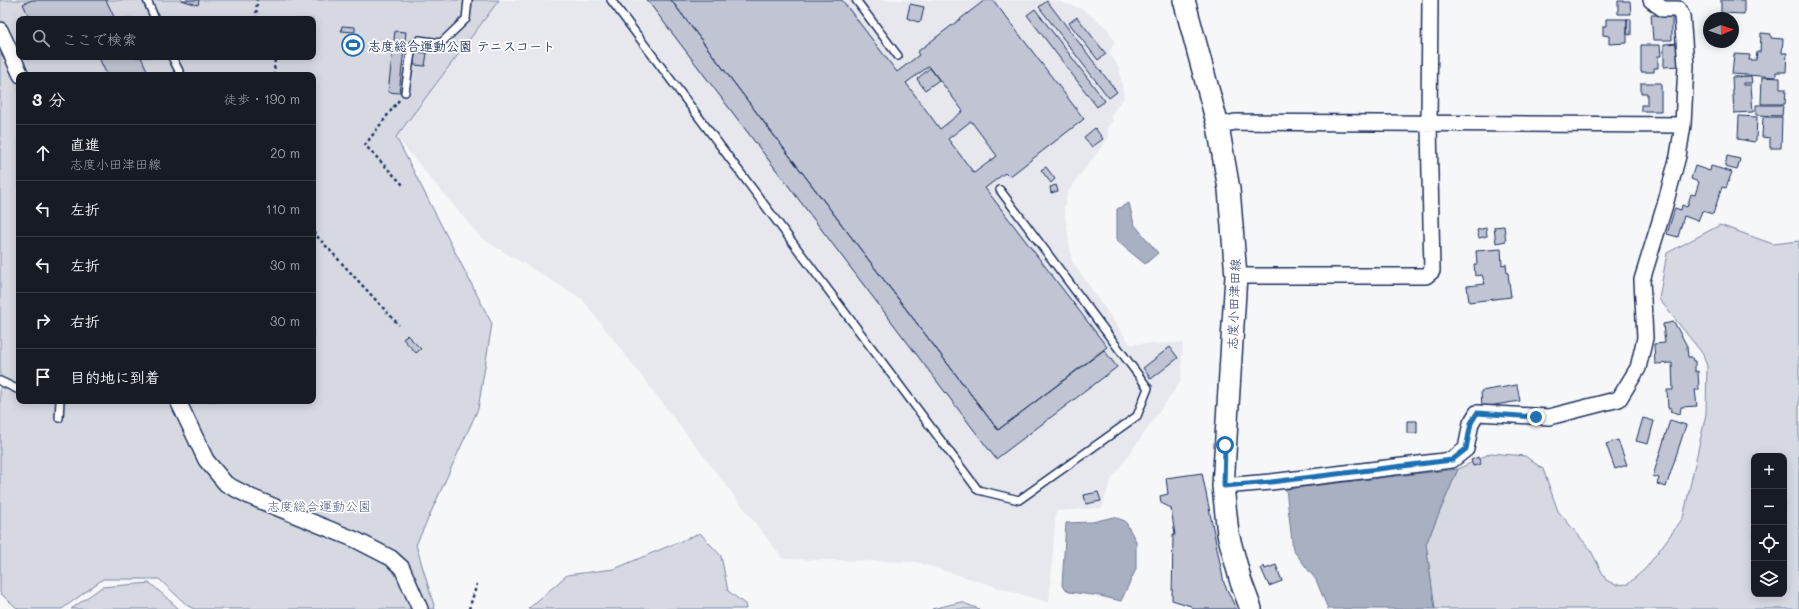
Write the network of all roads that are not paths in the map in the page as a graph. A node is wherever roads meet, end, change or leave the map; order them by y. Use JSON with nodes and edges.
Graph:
{"nodes":[{"id":1,"x":147,"y":0,"type":"edge"},
{"id":2,"x":468,"y":0,"type":"edge"},
{"id":3,"x":611,"y":0,"type":"edge"},
{"id":4,"x":856,"y":0,"type":"edge"},
{"id":5,"x":1184,"y":0,"type":"edge"},
{"id":6,"x":1430,"y":0,"type":"edge"},
{"id":7,"x":1651,"y":0,"type":"edge"},
{"id":8,"x":154,"y":16,"type":"edge"},
{"id":9,"x":0,"y":30,"type":"edge"},
{"id":10,"x":898,"y":56,"type":"dead end"},
{"id":11,"x":174,"y":60,"type":"edge"},
{"id":12,"x":20,"y":72,"type":"edge"},
{"id":13,"x":180,"y":72,"type":"edge"},
{"id":14,"x":405,"y":92,"type":"road end"},
{"id":15,"x":1429,"y":125,"type":"junction"},
{"id":16,"x":1683,"y":125,"type":"junction"},
{"id":17,"x":1218,"y":126,"type":"junction"},
{"id":18,"x":1000,"y":190,"type":"dead end"},
{"id":19,"x":1236,"y":276,"type":"junction"},
{"id":20,"x":0,"y":381,"type":"edge"},
{"id":21,"x":16,"y":389,"type":"edge"},
{"id":22,"x":60,"y":404,"type":"edge"},
{"id":23,"x":179,"y":404,"type":"edge"},
{"id":24,"x":59,"y":418,"type":"dead end"},
{"id":25,"x":1224,"y":486,"type":"junction"},
{"id":26,"x":420,"y":609,"type":"edge"},
{"id":27,"x":1251,"y":609,"type":"edge"}],
"edges":[{"from":1,"to":8,"type":"lane"},
{"from":2,"to":14,"type":"lane"},
{"from":3,"to":18,"type":"lane"},
{"from":4,"to":10,"type":"lane"},
{"from":5,"to":17,"type":"main road","name":"志度小田津田線"},
{"from":6,"to":15,"type":"street"},
{"from":7,"to":16,"type":"street"},
{"from":9,"to":12,"type":"street"},
{"from":11,"to":13,"type":"lane"},
{"from":15,"to":16,"type":"street"},
{"from":15,"to":17,"type":"street"},
{"from":15,"to":19,"type":"street"},
{"from":16,"to":25,"type":"street"},
{"from":17,"to":19,"type":"main road","name":"志度小田津田線"},
{"from":19,"to":25,"type":"main road","name":"志度小田津田線"},
{"from":20,"to":21,"type":"lane"},
{"from":22,"to":24,"type":"lane"},
{"from":23,"to":26,"type":"street"},
{"from":25,"to":27,"type":"main road","name":"志度小田津田線"}]}
